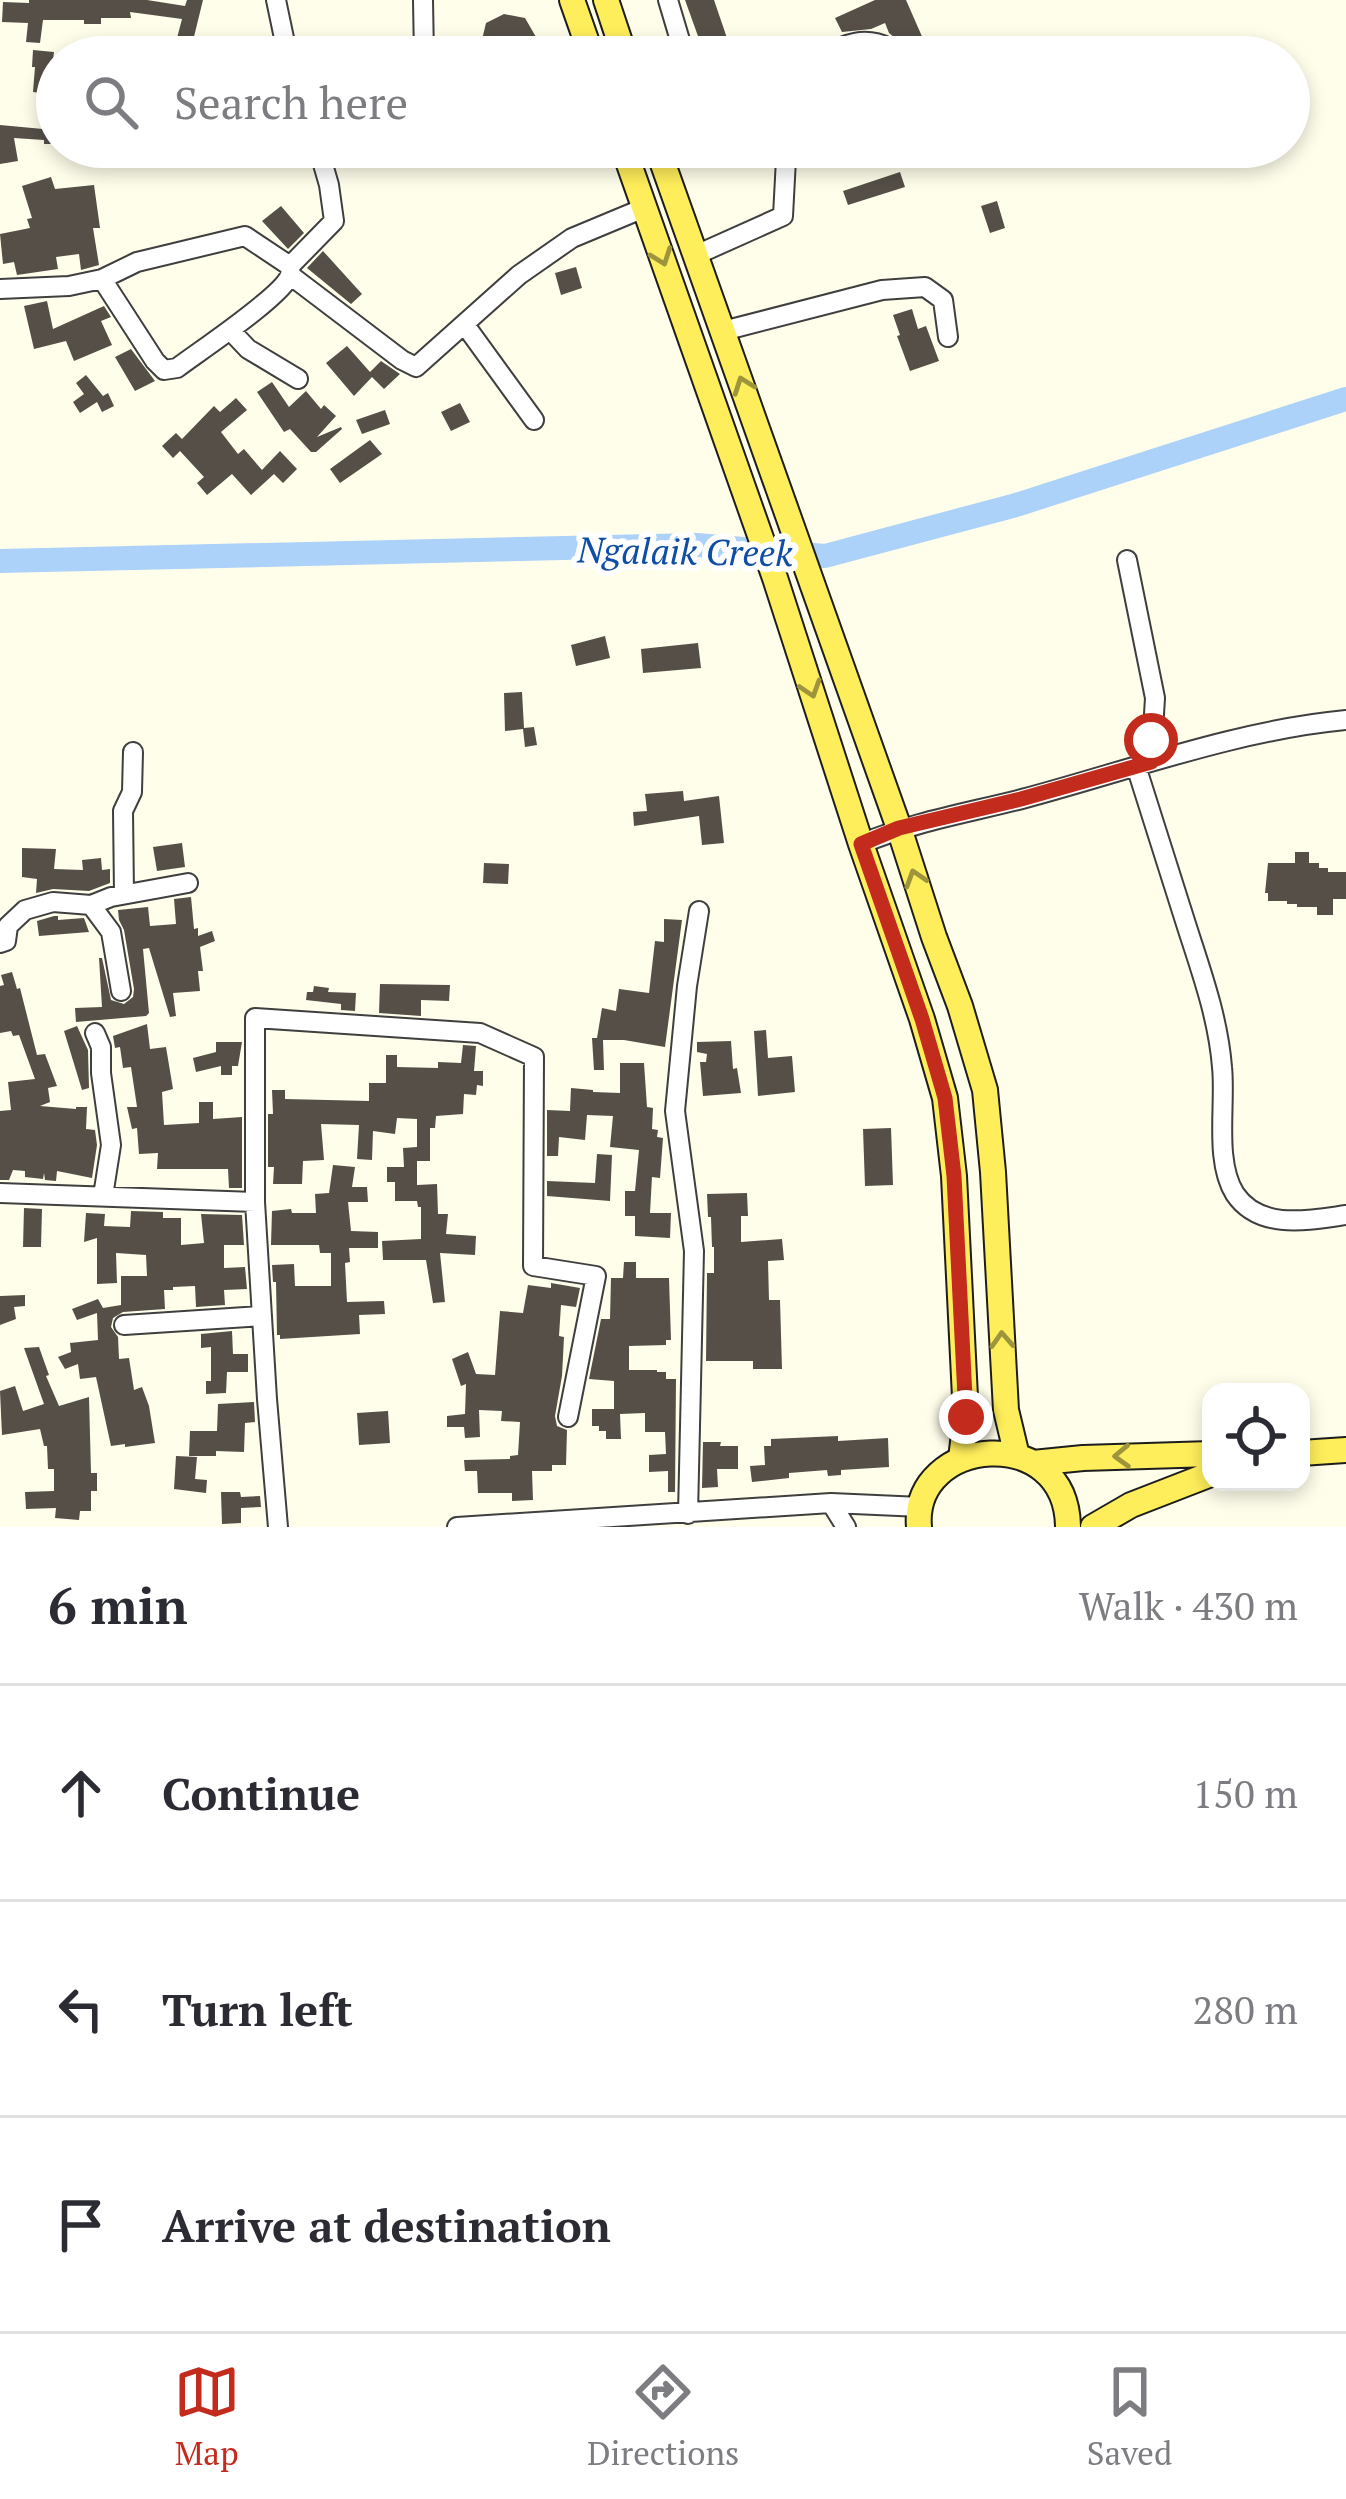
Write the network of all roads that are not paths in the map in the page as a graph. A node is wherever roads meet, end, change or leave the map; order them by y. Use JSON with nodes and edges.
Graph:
{"nodes":[{"id":1,"x":276,"y":0,"type":"edge"},
{"id":2,"x":423,"y":0,"type":"edge"},
{"id":3,"x":572,"y":0,"type":"edge"},
{"id":4,"x":605,"y":0,"type":"edge"},
{"id":5,"x":668,"y":0,"type":"edge"},
{"id":6,"x":284,"y":36,"type":"edge"},
{"id":7,"x":424,"y":36,"type":"edge"},
{"id":8,"x":585,"y":36,"type":"edge"},
{"id":9,"x":618,"y":36,"type":"edge"},
{"id":10,"x":679,"y":36,"type":"edge"},
{"id":11,"x":324,"y":168,"type":"edge"},
{"id":12,"x":630,"y":168,"type":"edge"},
{"id":13,"x":665,"y":168,"type":"edge"},
{"id":14,"x":783,"y":168,"type":"edge"},
{"id":15,"x":644,"y":208,"type":"junction"},
{"id":16,"x":696,"y":254,"type":"junction"},
{"id":17,"x":290,"y":270,"type":"junction"},
{"id":18,"x":102,"y":279,"type":"junction"},
{"id":19,"x":0,"y":289,"type":"edge"},
{"id":20,"x":465,"y":325,"type":"junction"},
{"id":21,"x":230,"y":330,"type":"junction"},
{"id":22,"x":723,"y":331,"type":"junction"},
{"id":23,"x":948,"y":338,"type":"dead end"},
{"id":24,"x":298,"y":379,"type":"dead end"},
{"id":25,"x":534,"y":420,"type":"dead end"},
{"id":26,"x":1127,"y":560,"type":"dead end"},
{"id":27,"x":1346,"y":720,"type":"edge"},
{"id":28,"x":133,"y":752,"type":"dead end"},
{"id":29,"x":1143,"y":764,"type":"junction"},
{"id":30,"x":899,"y":828,"type":"junction"},
{"id":31,"x":861,"y":844,"type":"junction"},
{"id":32,"x":188,"y":883,"type":"dead end"},
{"id":33,"x":124,"y":894,"type":"junction"},
{"id":34,"x":91,"y":905,"type":"junction"},
{"id":35,"x":699,"y":910,"type":"dead end"},
{"id":36,"x":934,"y":937,"type":"junction"},
{"id":37,"x":0,"y":943,"type":"edge"},
{"id":38,"x":897,"y":950,"type":"junction"},
{"id":39,"x":121,"y":991,"type":"dead end"},
{"id":40,"x":95,"y":1034,"type":"dead end"},
{"id":41,"x":0,"y":1193,"type":"edge"},
{"id":42,"x":103,"y":1196,"type":"junction"},
{"id":43,"x":255,"y":1202,"type":"junction"},
{"id":44,"x":1346,"y":1214,"type":"edge"},
{"id":45,"x":262,"y":1316,"type":"junction"},
{"id":46,"x":124,"y":1324,"type":"dead end"},
{"id":47,"x":568,"y":1417,"type":"dead end"},
{"id":48,"x":1346,"y":1450,"type":"edge"},
{"id":49,"x":1310,"y":1452,"type":"edge"},
{"id":50,"x":1202,"y":1454,"type":"edge"},
{"id":51,"x":1025,"y":1459,"type":"junction"},
{"id":52,"x":961,"y":1460,"type":"junction"},
{"id":53,"x":1202,"y":1477,"type":"edge"},
{"id":54,"x":832,"y":1503,"type":"junction"},
{"id":55,"x":688,"y":1514,"type":"junction"},
{"id":56,"x":916,"y":1519,"type":"edge"},
{"id":57,"x":278,"y":1527,"type":"edge"},
{"id":58,"x":457,"y":1527,"type":"edge"},
{"id":59,"x":845,"y":1527,"type":"edge"},
{"id":60,"x":1068,"y":1527,"type":"edge"},
{"id":61,"x":1093,"y":1527,"type":"edge"}],
"edges":[{"from":1,"to":6,"type":"street"},
{"from":2,"to":7,"type":"street"},
{"from":3,"to":8,"type":"main road"},
{"from":4,"to":9,"type":"main road"},
{"from":5,"to":10,"type":"street"},
{"from":11,"to":17,"type":"street"},
{"from":12,"to":15,"type":"main road"},
{"from":13,"to":16,"type":"main road"},
{"from":14,"to":16,"type":"street"},
{"from":15,"to":20,"type":"street"},
{"from":15,"to":31,"type":"main road","one_way":true},
{"from":16,"to":22,"type":"main road"},
{"from":17,"to":18,"type":"street"},
{"from":17,"to":20,"type":"street"},
{"from":17,"to":21,"type":"street"},
{"from":18,"to":19,"type":"street"},
{"from":18,"to":21,"type":"street"},
{"from":20,"to":25,"type":"street"},
{"from":21,"to":24,"type":"street"},
{"from":22,"to":23,"type":"street"},
{"from":30,"to":22,"type":"main road","one_way":true},
{"from":26,"to":29,"type":"street"},
{"from":27,"to":29,"type":"street"},
{"from":28,"to":33,"type":"street"},
{"from":29,"to":30,"type":"street"},
{"from":29,"to":44,"type":"street"},
{"from":30,"to":31,"type":"street"},
{"from":36,"to":30,"type":"main road","one_way":true},
{"from":31,"to":38,"type":"main road"},
{"from":32,"to":33,"type":"street"},
{"from":33,"to":34,"type":"street"},
{"from":34,"to":37,"type":"street"},
{"from":34,"to":39,"type":"street"},
{"from":35,"to":55,"type":"street"},
{"from":36,"to":38,"type":"street"},
{"from":51,"to":36,"type":"main road","one_way":true},
{"from":38,"to":52,"type":"main road"},
{"from":40,"to":42,"type":"street"},
{"from":41,"to":42,"type":"street"},
{"from":42,"to":43,"type":"street"},
{"from":43,"to":45,"type":"street"},
{"from":43,"to":47,"type":"street"},
{"from":45,"to":46,"type":"street"},
{"from":45,"to":57,"type":"street"},
{"from":48,"to":49,"type":"main road"},
{"from":50,"to":51,"type":"main road","one_way":true},
{"from":51,"to":52,"type":"main road"},
{"from":51,"to":60,"type":"main road"},
{"from":52,"to":56,"type":"main road"},
{"from":53,"to":61,"type":"main road"},
{"from":54,"to":55,"type":"street"},
{"from":54,"to":56,"type":"street"},
{"from":54,"to":59,"type":"street"},
{"from":55,"to":58,"type":"street"}]}
